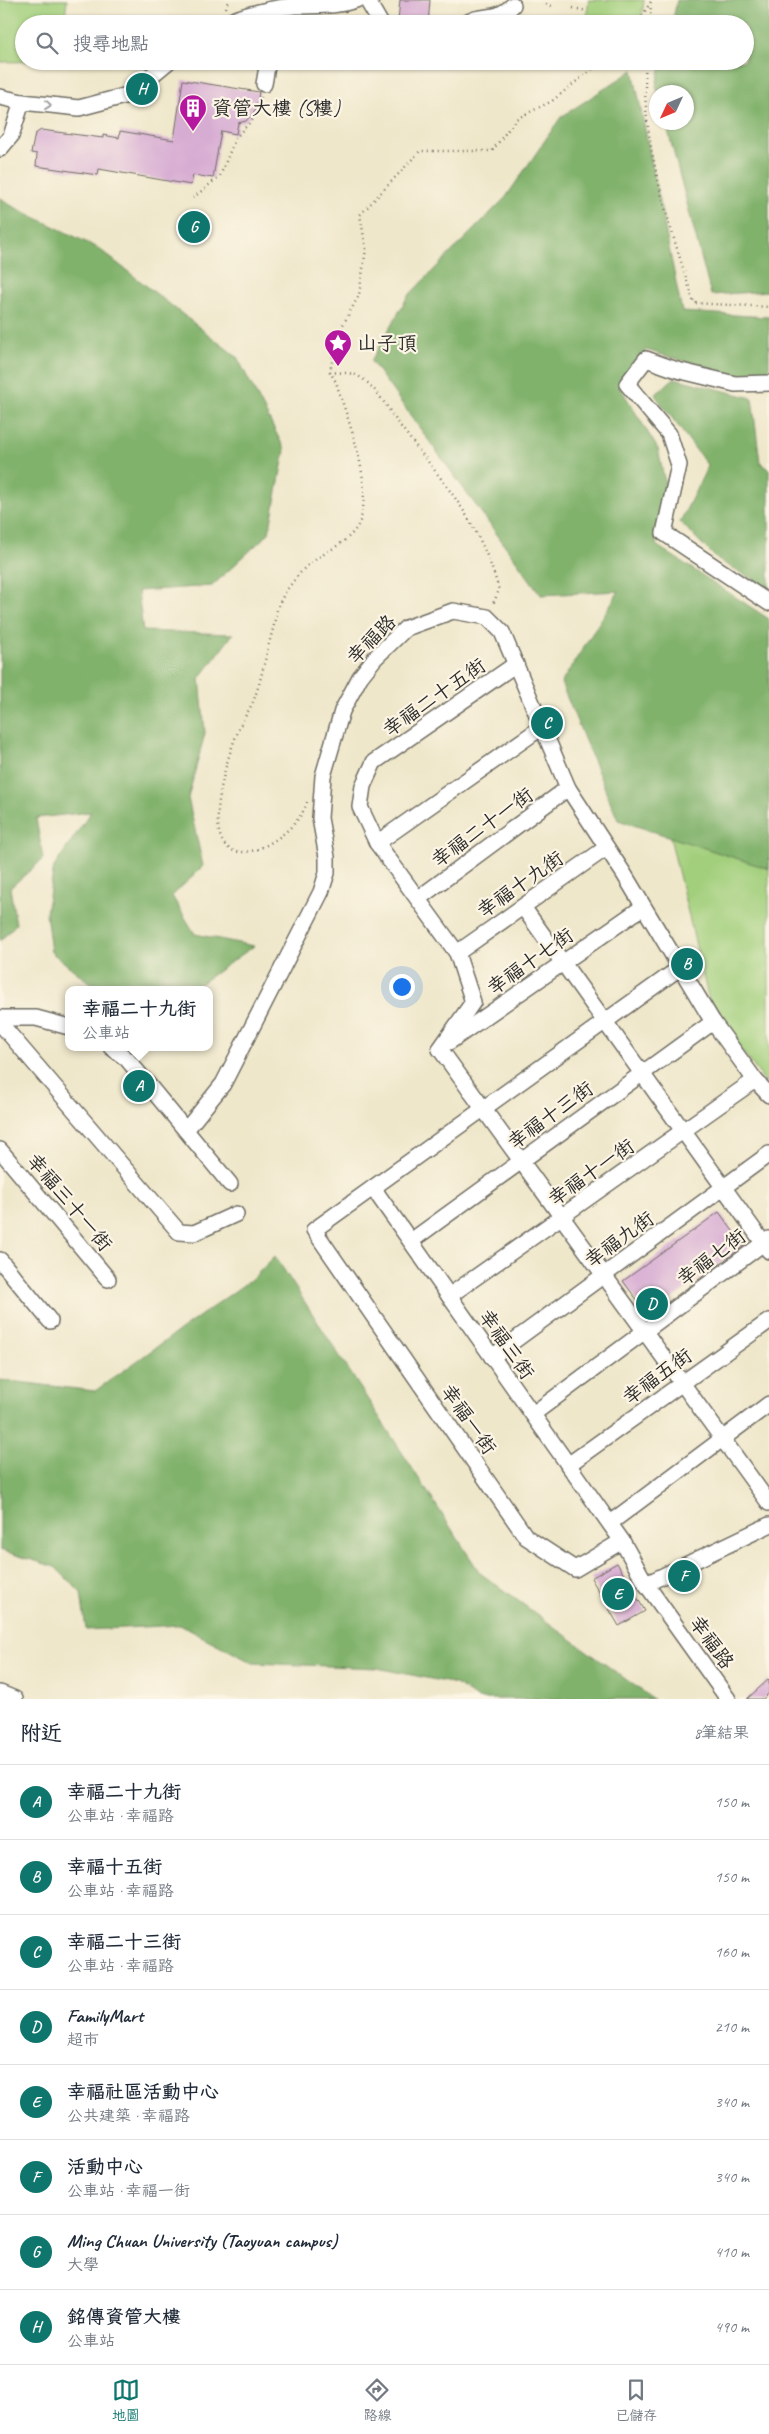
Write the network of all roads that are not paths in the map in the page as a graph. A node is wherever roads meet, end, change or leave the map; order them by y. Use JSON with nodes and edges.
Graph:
{"nodes":[{"id":1,"x":356,"y":0,"type":"edge"},
{"id":2,"x":367,"y":0,"type":"edge"},
{"id":3,"x":295,"y":3,"type":"edge"},
{"id":4,"x":513,"y":5,"type":"dead end"},
{"id":5,"x":275,"y":15,"type":"edge"},
{"id":6,"x":376,"y":15,"type":"edge"},
{"id":7,"x":498,"y":15,"type":"edge"},
{"id":8,"x":158,"y":70,"type":"edge"},
{"id":9,"x":0,"y":97,"type":"edge"},
{"id":10,"x":22,"y":102,"type":"junction"},
{"id":11,"x":0,"y":149,"type":"edge"},
{"id":12,"x":769,"y":383,"type":"edge"},
{"id":13,"x":769,"y":603,"type":"edge"},
{"id":14,"x":516,"y":664,"type":"junction"},
{"id":15,"x":542,"y":727,"type":"junction"},
{"id":16,"x":568,"y":788,"type":"junction"},
{"id":17,"x":377,"y":843,"type":"junction"},
{"id":18,"x":606,"y":848,"type":"junction"},
{"id":19,"x":419,"y":898,"type":"junction"},
{"id":20,"x":643,"y":906,"type":"junction"},
{"id":21,"x":523,"y":907,"type":"junction"},
{"id":22,"x":457,"y":953,"type":"junction"},
{"id":23,"x":563,"y":963,"type":"junction"},
{"id":24,"x":681,"y":968,"type":"junction"},
{"id":25,"x":0,"y":1018,"type":"edge"},
{"id":26,"x":605,"y":1022,"type":"junction"},
{"id":27,"x":713,"y":1022,"type":"junction"},
{"id":28,"x":0,"y":1023,"type":"edge"},
{"id":29,"x":65,"y":1026,"type":"edge"},
{"id":30,"x":440,"y":1049,"type":"junction"},
{"id":31,"x":116,"y":1051,"type":"edge"},
{"id":32,"x":641,"y":1073,"type":"junction"},
{"id":33,"x":755,"y":1080,"type":"junction"},
{"id":34,"x":769,"y":1095,"type":"edge"},
{"id":35,"x":483,"y":1109,"type":"junction"},
{"id":36,"x":186,"y":1130,"type":"junction"},
{"id":37,"x":684,"y":1132,"type":"junction"},
{"id":38,"x":0,"y":1150,"type":"edge"},
{"id":39,"x":769,"y":1154,"type":"edge"},
{"id":40,"x":521,"y":1161,"type":"junction"},
{"id":41,"x":230,"y":1184,"type":"dead end"},
{"id":42,"x":373,"y":1188,"type":"junction"},
{"id":43,"x":723,"y":1188,"type":"junction"},
{"id":44,"x":236,"y":1214,"type":"dead end"},
{"id":45,"x":562,"y":1217,"type":"junction"},
{"id":46,"x":410,"y":1241,"type":"junction"},
{"id":47,"x":767,"y":1245,"type":"edge"},
{"id":48,"x":0,"y":1260,"type":"edge"},
{"id":49,"x":604,"y":1275,"type":"junction"},
{"id":50,"x":108,"y":1279,"type":"dead end"},
{"id":51,"x":449,"y":1296,"type":"junction"},
{"id":52,"x":50,"y":1321,"type":"dead end"},
{"id":53,"x":769,"y":1321,"type":"edge"},
{"id":54,"x":644,"y":1332,"type":"junction"},
{"id":55,"x":492,"y":1357,"type":"junction"},
{"id":56,"x":682,"y":1383,"type":"junction"},
{"id":57,"x":769,"y":1404,"type":"edge"},
{"id":58,"x":533,"y":1414,"type":"junction"},
{"id":59,"x":722,"y":1438,"type":"junction"},
{"id":60,"x":568,"y":1464,"type":"junction"},
{"id":61,"x":769,"y":1503,"type":"edge"},
{"id":62,"x":610,"y":1523,"type":"junction"},
{"id":63,"x":769,"y":1525,"type":"edge"},
{"id":64,"x":622,"y":1541,"type":"junction"},
{"id":65,"x":646,"y":1584,"type":"junction"},
{"id":66,"x":728,"y":1699,"type":"edge"}],
"edges":[{"from":1,"to":3,"type":"street"},
{"from":2,"to":6,"type":"street"},
{"from":3,"to":5,"type":"street"},
{"from":4,"to":7,"type":"street"},
{"from":10,"to":8,"type":"street","one_way":true},
{"from":9,"to":10,"type":"street"},
{"from":10,"to":11,"type":"street"},
{"from":12,"to":13,"type":"street"},
{"from":14,"to":15,"type":"street"},
{"from":14,"to":17,"type":"street","name":"幸福二十五街"},
{"from":14,"to":36,"type":"street","name":"幸福路"},
{"from":15,"to":16,"type":"street"},
{"from":15,"to":17,"type":"street"},
{"from":16,"to":18,"type":"street"},
{"from":16,"to":19,"type":"street","name":"幸福二十一街"},
{"from":17,"to":19,"type":"street"},
{"from":18,"to":20,"type":"street"},
{"from":18,"to":21,"type":"street","name":"幸福十九街"},
{"from":19,"to":22,"type":"street"},
{"from":20,"to":23,"type":"street","name":"幸福十七街"},
{"from":20,"to":24,"type":"street"},
{"from":21,"to":22,"type":"street","name":"幸福十九街"},
{"from":21,"to":23,"type":"street"},
{"from":22,"to":30,"type":"street"},
{"from":23,"to":26,"type":"street"},
{"from":23,"to":30,"type":"street","name":"幸福十七街"},
{"from":24,"to":26,"type":"street"},
{"from":24,"to":27,"type":"street"},
{"from":25,"to":29,"type":"street"},
{"from":26,"to":32,"type":"street"},
{"from":26,"to":35,"type":"street"},
{"from":27,"to":32,"type":"street","name":"幸福十三街"},
{"from":27,"to":33,"type":"street"},
{"from":28,"to":44,"type":"street"},
{"from":30,"to":35,"type":"street"},
{"from":31,"to":36,"type":"street"},
{"from":32,"to":37,"type":"street"},
{"from":32,"to":40,"type":"street","name":"幸福十三街"},
{"from":33,"to":34,"type":"street"},
{"from":33,"to":37,"type":"street","name":"幸福十一街"},
{"from":35,"to":40,"type":"street"},
{"from":35,"to":42,"type":"street"},
{"from":36,"to":41,"type":"street"},
{"from":37,"to":43,"type":"street"},
{"from":37,"to":45,"type":"street","name":"幸福十一街"},
{"from":38,"to":50,"type":"street","name":"幸福三十一街"},
{"from":39,"to":43,"type":"street","name":"幸福九街"},
{"from":40,"to":45,"type":"street"},
{"from":40,"to":46,"type":"street","name":"幸福十三街"},
{"from":42,"to":46,"type":"street","name":"幸福三街"},
{"from":42,"to":64,"type":"street","name":"幸福一街"},
{"from":43,"to":47,"type":"street"},
{"from":43,"to":49,"type":"street","name":"幸福九街"},
{"from":45,"to":49,"type":"street"},
{"from":45,"to":51,"type":"street","name":"幸福十一街"},
{"from":46,"to":51,"type":"street","name":"幸福三街"},
{"from":47,"to":54,"type":"street","name":"幸福七街"},
{"from":48,"to":52,"type":"street"},
{"from":49,"to":54,"type":"street"},
{"from":49,"to":55,"type":"street","name":"幸福九街"},
{"from":51,"to":55,"type":"street","name":"幸福三街"},
{"from":53,"to":56,"type":"street","name":"幸福五街"},
{"from":54,"to":56,"type":"street"},
{"from":54,"to":58,"type":"street","name":"幸福七街"},
{"from":55,"to":58,"type":"street","name":"幸福三街"},
{"from":56,"to":59,"type":"street"},
{"from":56,"to":60,"type":"street","name":"幸福五街"},
{"from":57,"to":59,"type":"street"},
{"from":58,"to":60,"type":"street","name":"幸福三街"},
{"from":59,"to":61,"type":"street"},
{"from":59,"to":62,"type":"street"},
{"from":60,"to":62,"type":"street","name":"幸福三街"},
{"from":62,"to":64,"type":"street","name":"幸福三街"},
{"from":63,"to":65,"type":"street"},
{"from":64,"to":65,"type":"street","name":"幸福三街"},
{"from":65,"to":66,"type":"street","name":"幸福路"}]}
